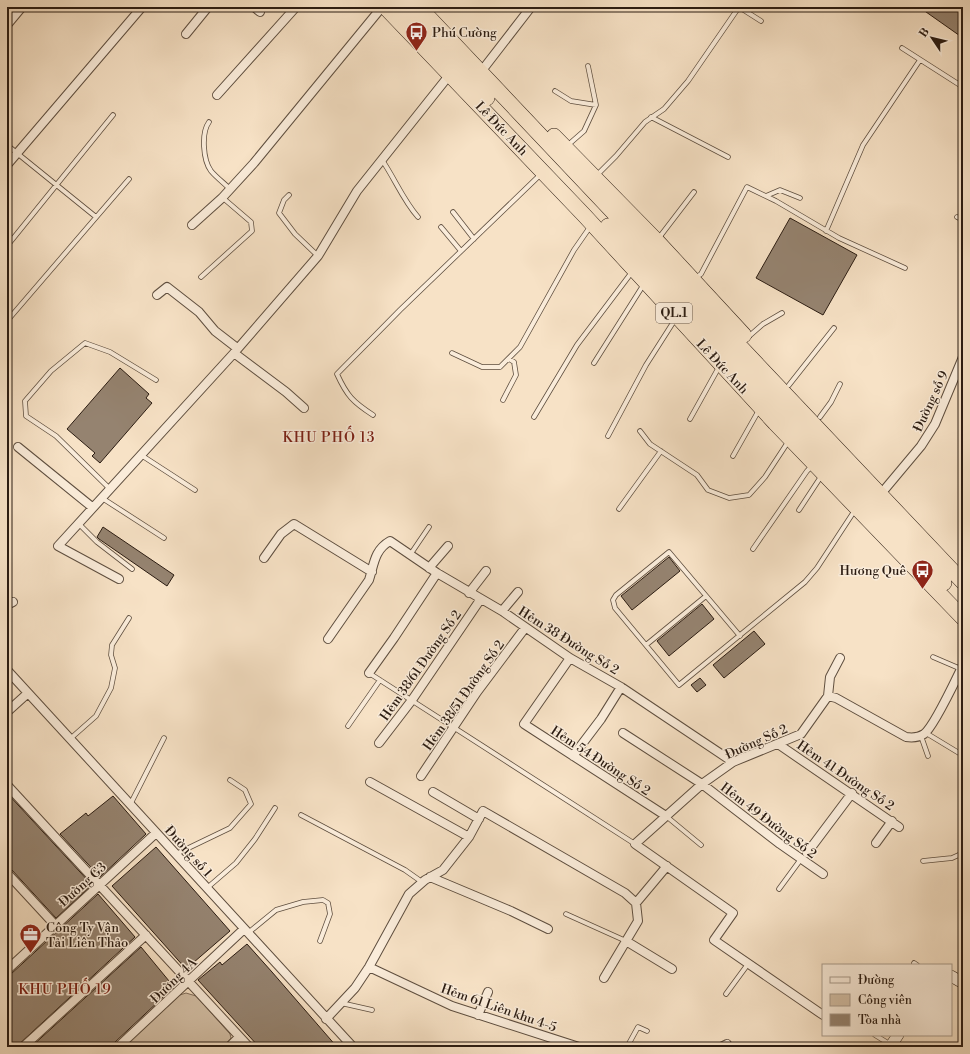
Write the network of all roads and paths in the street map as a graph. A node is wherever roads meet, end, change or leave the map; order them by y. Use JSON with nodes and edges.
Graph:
{"nodes":[{"id":1,"x":22,"y":7,"type":"edge"},
{"id":2,"x":142,"y":7,"type":"edge"},
{"id":3,"x":208,"y":7,"type":"edge"},
{"id":4,"x":296,"y":7,"type":"edge"},
{"id":5,"x":382,"y":7,"type":"edge"},
{"id":6,"x":385,"y":7,"type":"edge"},
{"id":7,"x":402,"y":7,"type":"edge"},
{"id":8,"x":419,"y":7,"type":"edge"},
{"id":9,"x":433,"y":7,"type":"edge"},
{"id":10,"x":531,"y":7,"type":"edge"},
{"id":11,"x":739,"y":7,"type":"edge"},
{"id":12,"x":761,"y":20,"type":"dead end"},
{"id":13,"x":7,"y":25,"type":"edge"},
{"id":14,"x":186,"y":34,"type":"dead end"},
{"id":15,"x":902,"y":48,"type":"dead end"},
{"id":16,"x":920,"y":60,"type":"junction"},
{"id":17,"x":588,"y":66,"type":"dead end"},
{"id":18,"x":483,"y":69,"type":"junction"},
{"id":19,"x":454,"y":70,"type":"junction"},
{"id":20,"x":963,"y":87,"type":"edge"},
{"id":21,"x":555,"y":91,"type":"dead end"},
{"id":22,"x":217,"y":95,"type":"dead end"},
{"id":23,"x":596,"y":105,"type":"junction"},
{"id":24,"x":113,"y":116,"type":"dead end"},
{"id":25,"x":651,"y":117,"type":"junction"},
{"id":26,"x":209,"y":122,"type":"dead end"},
{"id":27,"x":7,"y":146,"type":"edge"},
{"id":28,"x":566,"y":148,"type":"junction"},
{"id":29,"x":16,"y":153,"type":"junction"},
{"id":30,"x":728,"y":157,"type":"dead end"},
{"id":31,"x":382,"y":160,"type":"junction"},
{"id":32,"x":7,"y":165,"type":"edge"},
{"id":33,"x":543,"y":172,"type":"junction"},
{"id":34,"x":595,"y":178,"type":"junction"},
{"id":35,"x":129,"y":179,"type":"dead end"},
{"id":36,"x":56,"y":186,"type":"junction"},
{"id":37,"x":230,"y":190,"type":"junction"},
{"id":38,"x":694,"y":192,"type":"dead end"},
{"id":39,"x":289,"y":195,"type":"dead end"},
{"id":40,"x":766,"y":196,"type":"junction"},
{"id":41,"x":222,"y":198,"type":"junction"},
{"id":42,"x":800,"y":198,"type":"dead end"},
{"id":43,"x":453,"y":212,"type":"dead end"},
{"id":44,"x":96,"y":217,"type":"junction"},
{"id":45,"x":418,"y":217,"type":"dead end"},
{"id":46,"x":957,"y":217,"type":"dead end"},
{"id":47,"x":963,"y":220,"type":"edge"},
{"id":48,"x":594,"y":222,"type":"junction"},
{"id":49,"x":192,"y":225,"type":"dead end"},
{"id":50,"x":441,"y":227,"type":"dead end"},
{"id":51,"x":826,"y":231,"type":"junction"},
{"id":52,"x":474,"y":239,"type":"junction"},
{"id":53,"x":657,"y":241,"type":"junction"},
{"id":54,"x":7,"y":246,"type":"edge"},
{"id":55,"x":461,"y":251,"type":"junction"},
{"id":56,"x":318,"y":256,"type":"junction"},
{"id":57,"x":637,"y":265,"type":"junction"},
{"id":58,"x":905,"y":268,"type":"dead end"},
{"id":59,"x":201,"y":277,"type":"dead end"},
{"id":60,"x":693,"y":279,"type":"junction"},
{"id":61,"x":645,"y":282,"type":"junction"},
{"id":62,"x":157,"y":296,"type":"dead end"},
{"id":63,"x":782,"y":313,"type":"dead end"},
{"id":64,"x":677,"y":317,"type":"junction"},
{"id":65,"x":7,"y":321,"type":"edge"},
{"id":66,"x":834,"y":328,"type":"dead end"},
{"id":67,"x":744,"y":342,"type":"junction"},
{"id":68,"x":235,"y":350,"type":"junction"},
{"id":69,"x":452,"y":353,"type":"dead end"},
{"id":70,"x":963,"y":357,"type":"edge"},
{"id":71,"x":509,"y":359,"type":"junction"},
{"id":72,"x":594,"y":363,"type":"dead end"},
{"id":73,"x":721,"y":364,"type":"junction"},
{"id":74,"x":156,"y":380,"type":"dead end"},
{"id":75,"x":840,"y":384,"type":"dead end"},
{"id":76,"x":789,"y":385,"type":"junction"},
{"id":77,"x":503,"y":400,"type":"dead end"},
{"id":78,"x":761,"y":407,"type":"junction"},
{"id":79,"x":304,"y":408,"type":"dead end"},
{"id":80,"x":373,"y":415,"type":"dead end"},
{"id":81,"x":534,"y":417,"type":"dead end"},
{"id":82,"x":820,"y":418,"type":"junction"},
{"id":83,"x":690,"y":419,"type":"dead end"},
{"id":84,"x":640,"y":431,"type":"dead end"},
{"id":85,"x":608,"y":436,"type":"dead end"},
{"id":86,"x":790,"y":438,"type":"junction"},
{"id":87,"x":18,"y":447,"type":"dead end"},
{"id":88,"x":661,"y":451,"type":"junction"},
{"id":89,"x":140,"y":455,"type":"junction"},
{"id":90,"x":733,"y":456,"type":"dead end"},
{"id":91,"x":819,"y":468,"type":"junction"},
{"id":92,"x":110,"y":489,"type":"junction"},
{"id":93,"x":885,"y":489,"type":"junction"},
{"id":94,"x":195,"y":490,"type":"dead end"},
{"id":95,"x":101,"y":498,"type":"junction"},
{"id":96,"x":92,"y":507,"type":"junction"},
{"id":97,"x":856,"y":507,"type":"junction"},
{"id":98,"x":619,"y":509,"type":"dead end"},
{"id":99,"x":799,"y":510,"type":"dead end"},
{"id":100,"x":78,"y":523,"type":"junction"},
{"id":101,"x":428,"y":527,"type":"dead end"},
{"id":102,"x":164,"y":538,"type":"dead end"},
{"id":103,"x":448,"y":546,"type":"dead end"},
{"id":104,"x":754,"y":549,"type":"dead end"},
{"id":105,"x":410,"y":555,"type":"junction"},
{"id":106,"x":264,"y":558,"type":"dead end"},
{"id":107,"x":132,"y":568,"type":"dead end"},
{"id":108,"x":429,"y":568,"type":"junction"},
{"id":109,"x":963,"y":570,"type":"edge"},
{"id":110,"x":486,"y":571,"type":"dead end"},
{"id":111,"x":372,"y":572,"type":"junction"},
{"id":112,"x":436,"y":573,"type":"junction"},
{"id":113,"x":120,"y":579,"type":"dead end"},
{"id":114,"x":963,"y":582,"type":"edge"},
{"id":115,"x":518,"y":592,"type":"dead end"},
{"id":116,"x":469,"y":593,"type":"junction"},
{"id":117,"x":706,"y":596,"type":"junction"},
{"id":118,"x":480,"y":600,"type":"junction"},
{"id":119,"x":963,"y":604,"type":"edge"},
{"id":120,"x":502,"y":611,"type":"junction"},
{"id":121,"x":129,"y":618,"type":"dead end"},
{"id":122,"x":963,"y":618,"type":"edge"},
{"id":123,"x":525,"y":628,"type":"junction"},
{"id":124,"x":740,"y":636,"type":"junction"},
{"id":125,"x":328,"y":639,"type":"dead end"},
{"id":126,"x":646,"y":645,"type":"junction"},
{"id":127,"x":933,"y":657,"type":"dead end"},
{"id":128,"x":570,"y":658,"type":"junction"},
{"id":129,"x":840,"y":658,"type":"dead end"},
{"id":130,"x":962,"y":668,"type":"edge"},
{"id":131,"x":7,"y":670,"type":"edge"},
{"id":132,"x":369,"y":673,"type":"joint"},
{"id":133,"x":380,"y":680,"type":"junction"},
{"id":134,"x":621,"y":687,"type":"junction"},
{"id":135,"x":28,"y":693,"type":"junction"},
{"id":136,"x":828,"y":696,"type":"junction"},
{"id":137,"x":412,"y":700,"type":"junction"},
{"id":138,"x":7,"y":712,"type":"edge"},
{"id":139,"x":348,"y":726,"type":"dead end"},
{"id":140,"x":455,"y":726,"type":"junction"},
{"id":141,"x":623,"y":733,"type":"dead end"},
{"id":142,"x":923,"y":735,"type":"junction"},
{"id":143,"x":164,"y":738,"type":"dead end"},
{"id":144,"x":70,"y":739,"type":"junction"},
{"id":145,"x":380,"y":743,"type":"dead end"},
{"id":146,"x":778,"y":744,"type":"junction"},
{"id":147,"x":960,"y":753,"type":"dead end"},
{"id":148,"x":573,"y":756,"type":"junction"},
{"id":149,"x":928,"y":756,"type":"dead end"},
{"id":150,"x":733,"y":762,"type":"junction"},
{"id":151,"x":421,"y":776,"type":"dead end"},
{"id":152,"x":230,"y":780,"type":"dead end"},
{"id":153,"x":370,"y":782,"type":"dead end"},
{"id":154,"x":7,"y":784,"type":"edge"},
{"id":155,"x":702,"y":784,"type":"junction"},
{"id":156,"x":433,"y":792,"type":"dead end"},
{"id":157,"x":852,"y":793,"type":"junction"},
{"id":158,"x":131,"y":803,"type":"junction"},
{"id":159,"x":275,"y":808,"type":"dead end"},
{"id":160,"x":301,"y":815,"type":"dead end"},
{"id":161,"x":666,"y":816,"type":"junction"},
{"id":162,"x":479,"y":819,"type":"junction"},
{"id":163,"x":892,"y":822,"type":"junction"},
{"id":164,"x":899,"y":827,"type":"dead end"},
{"id":165,"x":156,"y":833,"type":"junction"},
{"id":166,"x":469,"y":837,"type":"junction"},
{"id":167,"x":876,"y":843,"type":"dead end"},
{"id":168,"x":635,"y":844,"type":"junction"},
{"id":169,"x":701,"y":845,"type":"dead end"},
{"id":170,"x":963,"y":853,"type":"edge"},
{"id":171,"x":176,"y":854,"type":"junction"},
{"id":172,"x":804,"y":856,"type":"junction"},
{"id":173,"x":923,"y":861,"type":"dead end"},
{"id":174,"x":667,"y":866,"type":"junction"},
{"id":175,"x":7,"y":873,"type":"edge"},
{"id":176,"x":823,"y":874,"type":"dead end"},
{"id":177,"x":430,"y":877,"type":"junction"},
{"id":178,"x":422,"y":882,"type":"junction"},
{"id":179,"x":100,"y":885,"type":"junction"},
{"id":180,"x":206,"y":888,"type":"junction"},
{"id":181,"x":779,"y":889,"type":"dead end"},
{"id":182,"x":636,"y":903,"type":"junction"},
{"id":183,"x":566,"y":914,"type":"dead end"},
{"id":184,"x":55,"y":924,"type":"junction"},
{"id":185,"x":548,"y":929,"type":"dead end"},
{"id":186,"x":246,"y":931,"type":"junction"},
{"id":187,"x":146,"y":935,"type":"junction"},
{"id":188,"x":320,"y":941,"type":"dead end"},
{"id":189,"x":626,"y":941,"type":"junction"},
{"id":190,"x":748,"y":964,"type":"junction"},
{"id":191,"x":369,"y":967,"type":"junction"},
{"id":192,"x":7,"y":970,"type":"edge"},
{"id":193,"x":672,"y":970,"type":"dead end"},
{"id":194,"x":952,"y":977,"type":"edge"},
{"id":195,"x":604,"y":978,"type":"dead end"},
{"id":196,"x":190,"y":981,"type":"junction"},
{"id":197,"x":963,"y":983,"type":"edge"},
{"id":198,"x":488,"y":992,"type":"dead end"},
{"id":199,"x":726,"y":994,"type":"dead end"},
{"id":200,"x":340,"y":1003,"type":"junction"},
{"id":201,"x":372,"y":1010,"type":"dead end"},
{"id":202,"x":822,"y":1014,"type":"edge"},
{"id":203,"x":478,"y":1015,"type":"junction"},
{"id":204,"x":326,"y":1019,"type":"junction"},
{"id":205,"x":647,"y":1030,"type":"dead end"},
{"id":206,"x":876,"y":1036,"type":"edge"},
{"id":207,"x":897,"y":1036,"type":"edge"},
{"id":208,"x":239,"y":1037,"type":"junction"},
{"id":209,"x":891,"y":1046,"type":"edge"},
{"id":210,"x":23,"y":1047,"type":"edge"},
{"id":211,"x":118,"y":1047,"type":"edge"},
{"id":212,"x":229,"y":1047,"type":"edge"},
{"id":213,"x":249,"y":1047,"type":"edge"},
{"id":214,"x":353,"y":1047,"type":"edge"},
{"id":215,"x":579,"y":1047,"type":"edge"},
{"id":216,"x":627,"y":1047,"type":"edge"}],
"edges":[{"from":1,"to":13,"type":"street"},
{"from":2,"to":29,"type":"street"},
{"from":3,"to":14,"type":"street"},
{"from":4,"to":22,"type":"street"},
{"from":5,"to":37,"type":"street"},
{"from":6,"to":19,"type":"highway","name":"Lê Đức Anh","number":"QL.1"},
{"from":7,"to":19,"type":"highway","name":"Lê Đức Anh","number":"QL.1"},
{"from":8,"to":18,"type":"highway","name":"Lê Đức Anh","number":"QL.1"},
{"from":9,"to":18,"type":"highway","name":"Lê Đức Anh","number":"QL.1"},
{"from":10,"to":18,"type":"street"},
{"from":11,"to":12,"type":"lane"},
{"from":11,"to":25,"type":"lane"},
{"from":15,"to":16,"type":"lane"},
{"from":16,"to":20,"type":"lane"},
{"from":16,"to":51,"type":"lane"},
{"from":17,"to":23,"type":"lane"},
{"from":18,"to":28,"type":"highway","name":"Lê Đức Anh","number":"QL.1"},
{"from":18,"to":67,"type":"highway","name":"Lê Đức Anh","number":"QL.1"},
{"from":19,"to":31,"type":"street"},
{"from":19,"to":33,"type":"highway","name":"Lê Đức Anh","number":"QL.1"},
{"from":19,"to":57,"type":"highway","name":"Lê Đức Anh","number":"QL.1"},
{"from":21,"to":23,"type":"lane"},
{"from":23,"to":28,"type":"lane"},
{"from":24,"to":36,"type":"lane"},
{"from":25,"to":30,"type":"lane"},
{"from":25,"to":34,"type":"lane"},
{"from":26,"to":37,"type":"lane"},
{"from":27,"to":29,"type":"lane"},
{"from":28,"to":34,"type":"highway","name":"Lê Đức Anh","number":"QL.1"},
{"from":29,"to":32,"type":"street"},
{"from":29,"to":36,"type":"lane"},
{"from":31,"to":45,"type":"lane"},
{"from":31,"to":56,"type":"street"},
{"from":33,"to":48,"type":"highway","name":"Lê Đức Anh","number":"QL.1"},
{"from":33,"to":52,"type":"lane"},
{"from":34,"to":53,"type":"highway","name":"Lê Đức Anh","number":"QL.1"},
{"from":35,"to":44,"type":"lane"},
{"from":36,"to":44,"type":"lane"},
{"from":36,"to":54,"type":"lane"},
{"from":37,"to":41,"type":"street"},
{"from":38,"to":53,"type":"lane"},
{"from":39,"to":56,"type":"lane"},
{"from":40,"to":42,"type":"lane"},
{"from":40,"to":51,"type":"lane"},
{"from":40,"to":60,"type":"lane"},
{"from":41,"to":49,"type":"street"},
{"from":41,"to":59,"type":"lane"},
{"from":43,"to":52,"type":"lane"},
{"from":44,"to":65,"type":"lane"},
{"from":46,"to":47,"type":"lane"},
{"from":48,"to":57,"type":"highway","name":"Lê Đức Anh","number":"QL.1"},
{"from":48,"to":71,"type":"lane"},
{"from":50,"to":55,"type":"lane"},
{"from":51,"to":58,"type":"lane"},
{"from":52,"to":55,"type":"lane"},
{"from":53,"to":60,"type":"highway","name":"Lê Đức Anh","number":"QL.1"},
{"from":55,"to":80,"type":"lane"},
{"from":56,"to":68,"type":"street"},
{"from":57,"to":61,"type":"highway","name":"Lê Đức Anh","number":"QL.1"},
{"from":57,"to":81,"type":"lane"},
{"from":57,"to":119,"type":"highway","name":"Lê Đức Anh","number":"QL.1"},
{"from":60,"to":67,"type":"highway","name":"Lê Đức Anh","number":"QL.1"},
{"from":61,"to":64,"type":"highway","name":"Lê Đức Anh","number":"QL.1"},
{"from":61,"to":72,"type":"lane"},
{"from":62,"to":68,"type":"street"},
{"from":63,"to":67,"type":"lane"},
{"from":64,"to":73,"type":"highway","name":"Lê Đức Anh","number":"QL.1"},
{"from":64,"to":85,"type":"lane"},
{"from":66,"to":76,"type":"lane"},
{"from":67,"to":76,"type":"highway","name":"Lê Đức Anh","number":"QL.1"},
{"from":67,"to":114,"type":"highway","name":"Lê Đức Anh","number":"QL.1"},
{"from":68,"to":79,"type":"street"},
{"from":68,"to":89,"type":"street"},
{"from":69,"to":71,"type":"lane"},
{"from":70,"to":93,"type":"street","name":"Đường số 9"},
{"from":71,"to":77,"type":"lane"},
{"from":73,"to":78,"type":"highway","name":"Lê Đức Anh","number":"QL.1"},
{"from":73,"to":83,"type":"lane"},
{"from":74,"to":92,"type":"lane"},
{"from":75,"to":82,"type":"lane"},
{"from":76,"to":82,"type":"highway","name":"Lê Đức Anh","number":"QL.1"},
{"from":78,"to":86,"type":"highway","name":"Lê Đức Anh","number":"QL.1"},
{"from":78,"to":90,"type":"lane"},
{"from":82,"to":93,"type":"highway","name":"Lê Đức Anh","number":"QL.1"},
{"from":84,"to":88,"type":"lane"},
{"from":86,"to":88,"type":"lane"},
{"from":86,"to":91,"type":"highway","name":"Lê Đức Anh","number":"QL.1"},
{"from":87,"to":96,"type":"street"},
{"from":88,"to":98,"type":"lane"},
{"from":89,"to":92,"type":"street"},
{"from":89,"to":94,"type":"lane"},
{"from":91,"to":97,"type":"highway","name":"Lê Đức Anh","number":"QL.1"},
{"from":91,"to":99,"type":"lane"},
{"from":91,"to":104,"type":"lane"},
{"from":92,"to":95,"type":"street"},
{"from":93,"to":109,"type":"highway","name":"Lê Đức Anh","number":"QL.1"},
{"from":95,"to":96,"type":"street"},
{"from":95,"to":102,"type":"lane"},
{"from":96,"to":100,"type":"street"},
{"from":97,"to":122,"type":"highway","name":"Lê Đức Anh","number":"QL.1"},
{"from":97,"to":124,"type":"lane"},
{"from":100,"to":107,"type":"lane"},
{"from":100,"to":113,"type":"street"},
{"from":101,"to":105,"type":"lane"},
{"from":103,"to":108,"type":"street"},
{"from":105,"to":108,"type":"street","name":"Hẻm 38 Đường Số 2"},
{"from":105,"to":111,"type":"street","name":"Hẻm 38 Đường Số 2"},
{"from":106,"to":111,"type":"street"},
{"from":108,"to":112,"type":"street","name":"Hẻm 38 Đường Số 2"},
{"from":110,"to":116,"type":"street"},
{"from":111,"to":125,"type":"street"},
{"from":112,"to":116,"type":"street","name":"Hẻm 38 Đường Số 2"},
{"from":112,"to":132,"type":"street"},
{"from":115,"to":120,"type":"street"},
{"from":116,"to":118,"type":"street","name":"Hẻm 38 Đường Số 2"},
{"from":117,"to":124,"type":"lane"},
{"from":117,"to":126,"type":"lane"},
{"from":117,"to":126,"type":"lane"},
{"from":118,"to":120,"type":"street","name":"Hẻm 38 Đường Số 2"},
{"from":118,"to":137,"type":"street","name":"Hẻm 38/61 Đường Số 2"},
{"from":120,"to":123,"type":"street","name":"Hẻm 38 Đường Số 2"},
{"from":121,"to":144,"type":"lane"},
{"from":123,"to":128,"type":"street","name":"Hẻm 38 Đường Số 2"},
{"from":123,"to":140,"type":"street","name":"Hẻm 38/51 Đường Số 2"},
{"from":124,"to":126,"type":"lane"},
{"from":127,"to":130,"type":"lane"},
{"from":128,"to":134,"type":"street","name":"Hẻm 38 Đường Số 2"},
{"from":128,"to":148,"type":"street","name":"Hẻm 54 Đường Số 2"},
{"from":129,"to":136,"type":"street"},
{"from":130,"to":142,"type":"street"},
{"from":131,"to":135,"type":"street","name":"Đường số 1"},
{"from":132,"to":133,"type":"lane"},
{"from":133,"to":137,"type":"lane"},
{"from":133,"to":139,"type":"lane"},
{"from":134,"to":148,"type":"street"},
{"from":134,"to":150,"type":"street","name":"Hẻm 38 Đường Số 2"},
{"from":135,"to":138,"type":"street"},
{"from":135,"to":144,"type":"street","name":"Đường số 1"},
{"from":136,"to":142,"type":"street"},
{"from":136,"to":146,"type":"street","name":"Đường Số 2"},
{"from":137,"to":140,"type":"lane"},
{"from":137,"to":145,"type":"street","name":"Hẻm 38/61 Đường Số 2"},
{"from":140,"to":151,"type":"street","name":"Hẻm 38/51 Đường Số 2"},
{"from":140,"to":168,"type":"lane"},
{"from":141,"to":155,"type":"street","name":"Hẻm 49 Đường Số 2"},
{"from":142,"to":147,"type":"lane"},
{"from":142,"to":149,"type":"lane"},
{"from":143,"to":158,"type":"lane"},
{"from":144,"to":158,"type":"street","name":"Đường số 1"},
{"from":146,"to":150,"type":"street","name":"Đường Số 2"},
{"from":146,"to":157,"type":"street","name":"Hẻm 41 Đường Số 2"},
{"from":148,"to":161,"type":"street","name":"Hẻm 54 Đường Số 2"},
{"from":150,"to":155,"type":"street","name":"Đường Số 2"},
{"from":152,"to":171,"type":"lane"},
{"from":153,"to":166,"type":"street"},
{"from":154,"to":179,"type":"street"},
{"from":155,"to":161,"type":"street","name":"Đường Số 2"},
{"from":155,"to":172,"type":"street","name":"Hẻm 49 Đường Số 2"},
{"from":156,"to":162,"type":"street"},
{"from":157,"to":163,"type":"street","name":"Hẻm 41 Đường Số 2"},
{"from":157,"to":172,"type":"street"},
{"from":158,"to":165,"type":"street","name":"Đường số 1"},
{"from":159,"to":180,"type":"lane"},
{"from":160,"to":178,"type":"lane"},
{"from":161,"to":168,"type":"street","name":"Đường Số 2"},
{"from":161,"to":169,"type":"lane"},
{"from":162,"to":166,"type":"street"},
{"from":162,"to":182,"type":"street"},
{"from":163,"to":164,"type":"street","name":"Hẻm 41 Đường Số 2"},
{"from":163,"to":167,"type":"street"},
{"from":165,"to":171,"type":"street","name":"Đường số 1"},
{"from":165,"to":179,"type":"street","name":"Đường G3"},
{"from":166,"to":177,"type":"street"},
{"from":168,"to":174,"type":"street"},
{"from":170,"to":173,"type":"lane"},
{"from":171,"to":180,"type":"street","name":"Đường số 1"},
{"from":172,"to":176,"type":"street","name":"Hẻm 49 Đường Số 2"},
{"from":172,"to":181,"type":"lane"},
{"from":174,"to":182,"type":"street"},
{"from":174,"to":190,"type":"street"},
{"from":175,"to":184,"type":"street"},
{"from":177,"to":178,"type":"street"},
{"from":177,"to":185,"type":"street"},
{"from":178,"to":191,"type":"street"},
{"from":179,"to":184,"type":"street","name":"Đường G3"},
{"from":179,"to":187,"type":"street"},
{"from":180,"to":186,"type":"street","name":"Đường số 1"},
{"from":182,"to":189,"type":"street"},
{"from":183,"to":189,"type":"lane"},
{"from":184,"to":192,"type":"street","name":"Đường G3"},
{"from":186,"to":188,"type":"lane"},
{"from":186,"to":196,"type":"street","name":"Đường 4A"},
{"from":186,"to":204,"type":"street","name":"Đường số 1"},
{"from":187,"to":196,"type":"street"},
{"from":187,"to":210,"type":"street"},
{"from":189,"to":193,"type":"street"},
{"from":189,"to":195,"type":"street"},
{"from":190,"to":199,"type":"lane"},
{"from":190,"to":202,"type":"street"},
{"from":191,"to":200,"type":"street"},
{"from":191,"to":203,"type":"street","name":"Hẻm 61 Liên khu 4-5"},
{"from":194,"to":197,"type":"street"},
{"from":196,"to":208,"type":"street"},
{"from":196,"to":211,"type":"street","name":"Đường 4A"},
{"from":198,"to":203,"type":"street"},
{"from":200,"to":201,"type":"lane"},
{"from":200,"to":204,"type":"street"},
{"from":203,"to":215,"type":"street","name":"Hẻm 61 Liên khu 4-5"},
{"from":204,"to":214,"type":"street","name":"Đường số 1"},
{"from":205,"to":216,"type":"lane"},
{"from":206,"to":209,"type":"lane"},
{"from":207,"to":209,"type":"street"},
{"from":208,"to":212,"type":"street"},
{"from":208,"to":213,"type":"street"}]}
